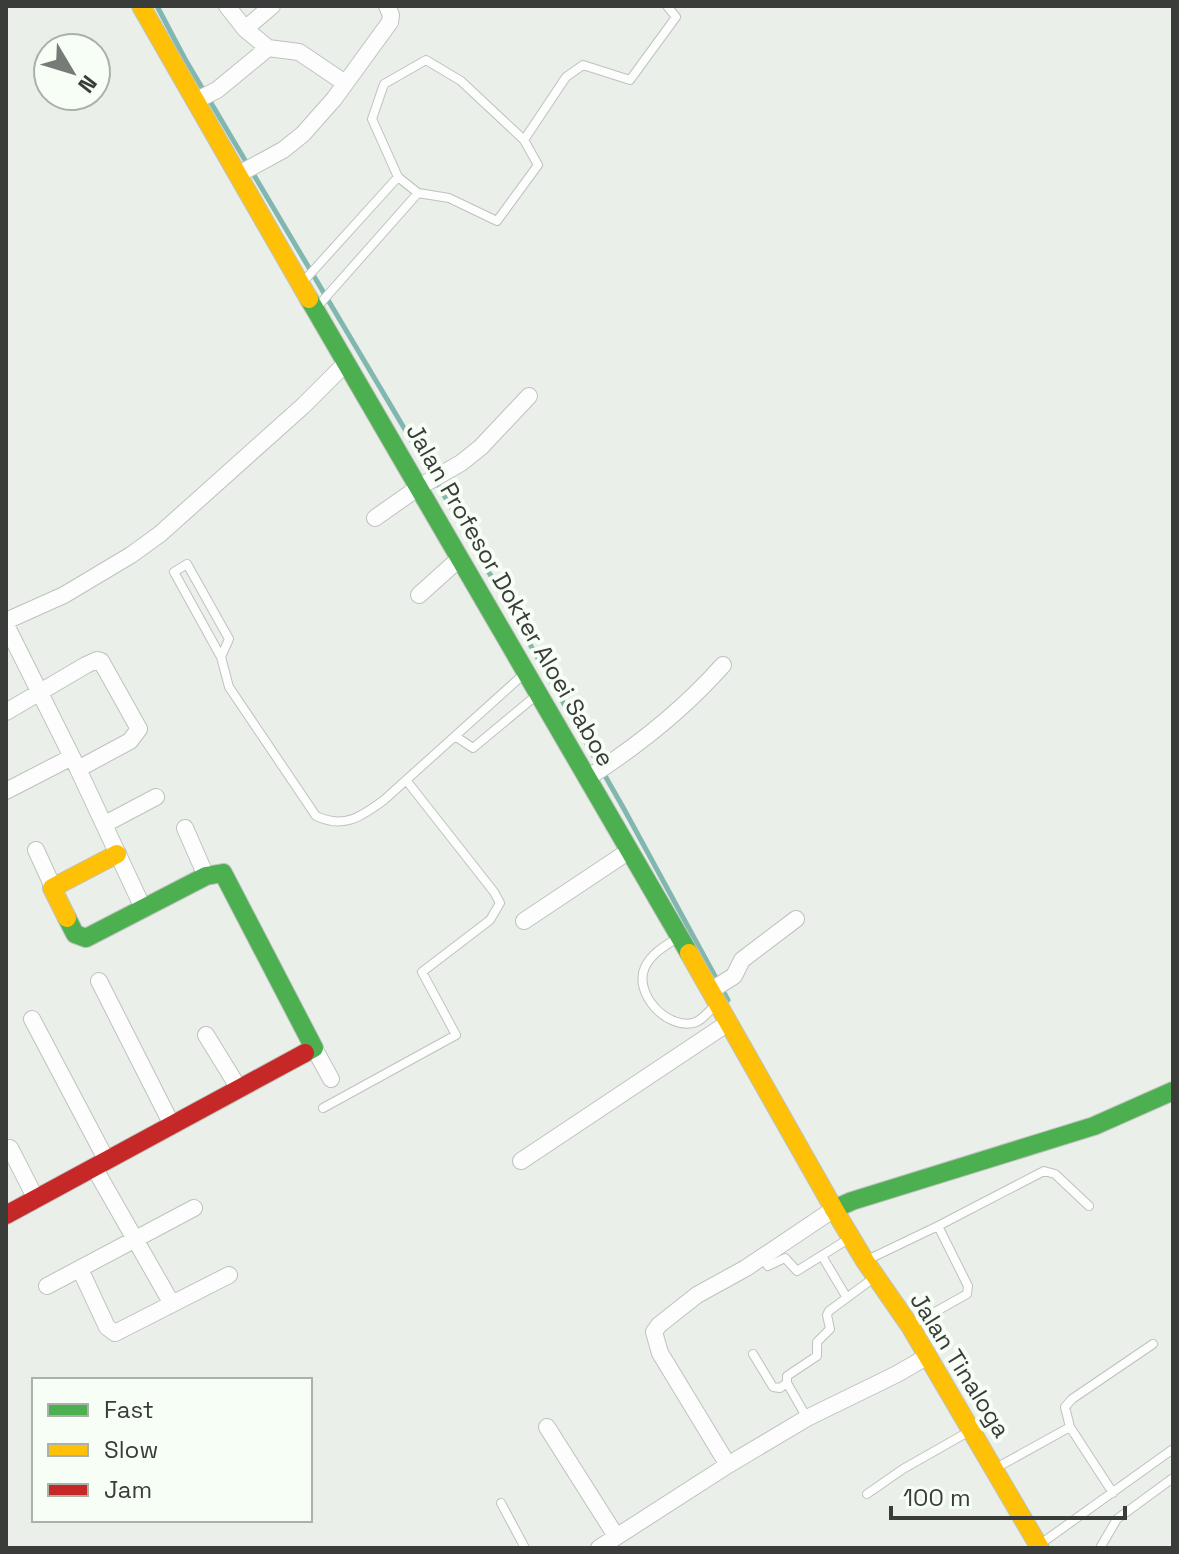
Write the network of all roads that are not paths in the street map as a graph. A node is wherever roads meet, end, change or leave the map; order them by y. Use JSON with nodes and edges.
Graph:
{"nodes":[{"id":1,"x":141,"y":6,"type":"edge"},
{"id":2,"x":227,"y":6,"type":"edge"},
{"id":3,"x":272,"y":6,"type":"edge"},
{"id":4,"x":387,"y":6,"type":"edge"},
{"id":5,"x":667,"y":6,"type":"edge"},
{"id":6,"x":245,"y":29,"type":"junction"},
{"id":7,"x":268,"y":48,"type":"junction"},
{"id":8,"x":345,"y":83,"type":"junction"},
{"id":9,"x":195,"y":101,"type":"junction"},
{"id":10,"x":524,"y":140,"type":"junction"},
{"id":11,"x":246,"y":170,"type":"junction"},
{"id":12,"x":398,"y":177,"type":"junction"},
{"id":13,"x":418,"y":193,"type":"junction"},
{"id":14,"x":305,"y":280,"type":"junction"},
{"id":15,"x":319,"y":306,"type":"junction"},
{"id":16,"x":346,"y":363,"type":"junction"},
{"id":17,"x":529,"y":396,"type":"dead end"},
{"id":18,"x":423,"y":485,"type":"junction"},
{"id":19,"x":375,"y":518,"type":"dead end"},
{"id":20,"x":459,"y":559,"type":"junction"},
{"id":21,"x":419,"y":595,"type":"dead end"},
{"id":22,"x":6,"y":623,"type":"edge"},
{"id":23,"x":221,"y":657,"type":"junction"},
{"id":24,"x":723,"y":665,"type":"dead end"},
{"id":25,"x":526,"y":672,"type":"junction"},
{"id":26,"x":40,"y":692,"type":"junction"},
{"id":27,"x":539,"y":694,"type":"junction"},
{"id":28,"x":6,"y":712,"type":"edge"},
{"id":29,"x":455,"y":736,"type":"junction"},
{"id":30,"x":75,"y":763,"type":"junction"},
{"id":31,"x":597,"y":772,"type":"junction"},
{"id":32,"x":406,"y":780,"type":"junction"},
{"id":33,"x":6,"y":791,"type":"edge"},
{"id":34,"x":156,"y":797,"type":"dead end"},
{"id":35,"x":105,"y":824,"type":"junction"},
{"id":36,"x":185,"y":828,"type":"dead end"},
{"id":37,"x":36,"y":850,"type":"dead end"},
{"id":38,"x":629,"y":851,"type":"junction"},
{"id":39,"x":117,"y":854,"type":"junction"},
{"id":40,"x":206,"y":876,"type":"junction"},
{"id":41,"x":53,"y":887,"type":"junction"},
{"id":42,"x":143,"y":908,"type":"junction"},
{"id":43,"x":796,"y":919,"type":"dead end"},
{"id":44,"x":524,"y":921,"type":"dead end"},
{"id":45,"x":678,"y":937,"type":"junction"},
{"id":46,"x":99,"y":981,"type":"dead end"},
{"id":47,"x":718,"y":991,"type":"junction"},
{"id":48,"x":32,"y":1019,"type":"dead end"},
{"id":49,"x":728,"y":1023,"type":"junction"},
{"id":50,"x":206,"y":1035,"type":"dead end"},
{"id":51,"x":314,"y":1048,"type":"junction"},
{"id":52,"x":331,"y":1079,"type":"dead end"},
{"id":53,"x":238,"y":1087,"type":"junction"},
{"id":54,"x":1173,"y":1091,"type":"edge"},
{"id":55,"x":323,"y":1108,"type":"dead end"},
{"id":56,"x":172,"y":1125,"type":"junction"},
{"id":57,"x":10,"y":1148,"type":"dead end"},
{"id":58,"x":521,"y":1161,"type":"dead end"},
{"id":59,"x":101,"y":1165,"type":"junction"},
{"id":60,"x":36,"y":1199,"type":"junction"},
{"id":61,"x":1089,"y":1206,"type":"dead end"},
{"id":62,"x":194,"y":1208,"type":"dead end"},
{"id":63,"x":834,"y":1209,"type":"junction"},
{"id":64,"x":6,"y":1215,"type":"edge"},
{"id":65,"x":938,"y":1226,"type":"junction"},
{"id":66,"x":851,"y":1238,"type":"junction"},
{"id":67,"x":135,"y":1240,"type":"junction"},
{"id":68,"x":822,"y":1256,"type":"junction"},
{"id":69,"x":763,"y":1257,"type":"junction"},
{"id":70,"x":872,"y":1264,"type":"junction"},
{"id":71,"x":80,"y":1269,"type":"junction"},
{"id":72,"x":229,"y":1275,"type":"dead end"},
{"id":73,"x":47,"y":1286,"type":"dead end"},
{"id":74,"x":847,"y":1298,"type":"junction"},
{"id":75,"x":172,"y":1304,"type":"junction"},
{"id":76,"x":914,"y":1324,"type":"junction"},
{"id":77,"x":1153,"y":1344,"type":"dead end"},
{"id":78,"x":753,"y":1354,"type":"dead end"},
{"id":79,"x":928,"y":1356,"type":"junction"},
{"id":80,"x":787,"y":1383,"type":"junction"},
{"id":81,"x":807,"y":1418,"type":"junction"},
{"id":82,"x":547,"y":1427,"type":"dead end"},
{"id":83,"x":1070,"y":1427,"type":"junction"},
{"id":84,"x":972,"y":1430,"type":"junction"},
{"id":85,"x":1173,"y":1449,"type":"edge"},
{"id":86,"x":728,"y":1465,"type":"junction"},
{"id":87,"x":998,"y":1467,"type":"junction"},
{"id":88,"x":1173,"y":1478,"type":"edge"},
{"id":89,"x":1113,"y":1493,"type":"junction"},
{"id":90,"x":867,"y":1494,"type":"dead end"},
{"id":91,"x":501,"y":1503,"type":"dead end"},
{"id":92,"x":616,"y":1536,"type":"junction"},
{"id":93,"x":1043,"y":1544,"type":"edge"},
{"id":94,"x":525,"y":1548,"type":"edge"},
{"id":95,"x":599,"y":1548,"type":"edge"},
{"id":96,"x":1100,"y":1548,"type":"edge"}],
"edges":[{"from":1,"to":9,"type":"street","name":"Jalan Profesor Dokter Aloei Saboe"},
{"from":2,"to":6,"type":"street"},
{"from":3,"to":6,"type":"street"},
{"from":4,"to":8,"type":"street"},
{"from":5,"to":10,"type":"lane"},
{"from":6,"to":7,"type":"street"},
{"from":7,"to":8,"type":"street"},
{"from":7,"to":9,"type":"street"},
{"from":8,"to":11,"type":"street"},
{"from":9,"to":11,"type":"street","name":"Jalan Profesor Dokter Aloei Saboe"},
{"from":10,"to":12,"type":"lane"},
{"from":10,"to":13,"type":"lane"},
{"from":11,"to":14,"type":"street","name":"Jalan Profesor Dokter Aloei Saboe"},
{"from":12,"to":13,"type":"lane"},
{"from":12,"to":14,"type":"lane"},
{"from":13,"to":15,"type":"lane"},
{"from":14,"to":15,"type":"street","name":"Jalan Profesor Dokter Aloei Saboe"},
{"from":15,"to":16,"type":"street","name":"Jalan Profesor Dokter Aloei Saboe"},
{"from":16,"to":18,"type":"street","name":"Jalan Profesor Dokter Aloei Saboe"},
{"from":16,"to":22,"type":"street"},
{"from":17,"to":18,"type":"street"},
{"from":18,"to":19,"type":"street"},
{"from":18,"to":20,"type":"street","name":"Jalan Profesor Dokter Aloei Saboe"},
{"from":20,"to":21,"type":"street"},
{"from":20,"to":25,"type":"street","name":"Jalan Profesor Dokter Aloei Saboe"},
{"from":22,"to":26,"type":"street"},
{"from":23,"to":23,"type":"lane"},
{"from":23,"to":32,"type":"lane"},
{"from":24,"to":31,"type":"street"},
{"from":25,"to":27,"type":"street","name":"Jalan Profesor Dokter Aloei Saboe"},
{"from":25,"to":29,"type":"lane"},
{"from":26,"to":28,"type":"street"},
{"from":26,"to":30,"type":"street"},
{"from":26,"to":30,"type":"street"},
{"from":27,"to":29,"type":"lane"},
{"from":27,"to":31,"type":"street","name":"Jalan Profesor Dokter Aloei Saboe"},
{"from":29,"to":32,"type":"lane"},
{"from":30,"to":33,"type":"street"},
{"from":30,"to":35,"type":"street"},
{"from":31,"to":38,"type":"street","name":"Jalan Profesor Dokter Aloei Saboe"},
{"from":32,"to":55,"type":"lane"},
{"from":34,"to":35,"type":"street"},
{"from":35,"to":39,"type":"street"},
{"from":36,"to":40,"type":"street"},
{"from":37,"to":41,"type":"street"},
{"from":38,"to":44,"type":"street"},
{"from":38,"to":45,"type":"street","name":"Jalan Profesor Dokter Aloei Saboe"},
{"from":39,"to":41,"type":"street"},
{"from":39,"to":42,"type":"street"},
{"from":40,"to":42,"type":"street"},
{"from":40,"to":51,"type":"street"},
{"from":41,"to":42,"type":"street"},
{"from":43,"to":47,"type":"street"},
{"from":45,"to":47,"type":"street","name":"Jalan Profesor Dokter Aloei Saboe"},
{"from":45,"to":47,"type":"lane"},
{"from":46,"to":56,"type":"street"},
{"from":47,"to":49,"type":"street","name":"Jalan Profesor Dokter Aloei Saboe"},
{"from":48,"to":59,"type":"street"},
{"from":49,"to":58,"type":"street"},
{"from":49,"to":63,"type":"street","name":"Jalan Profesor Dokter Aloei Saboe"},
{"from":50,"to":53,"type":"street"},
{"from":51,"to":52,"type":"street"},
{"from":51,"to":53,"type":"street"},
{"from":53,"to":56,"type":"street"},
{"from":54,"to":63,"type":"street"},
{"from":56,"to":59,"type":"street"},
{"from":57,"to":60,"type":"street"},
{"from":59,"to":60,"type":"street"},
{"from":59,"to":67,"type":"street"},
{"from":60,"to":64,"type":"street"},
{"from":61,"to":65,"type":"lane"},
{"from":62,"to":67,"type":"street"},
{"from":63,"to":66,"type":"street","name":"Jalan Tinaloga"},
{"from":63,"to":69,"type":"street"},
{"from":65,"to":70,"type":"lane"},
{"from":65,"to":76,"type":"lane"},
{"from":66,"to":68,"type":"lane"},
{"from":66,"to":70,"type":"street","name":"Jalan Tinaloga"},
{"from":67,"to":71,"type":"street"},
{"from":67,"to":75,"type":"street"},
{"from":68,"to":69,"type":"lane"},
{"from":68,"to":74,"type":"lane"},
{"from":69,"to":86,"type":"street"},
{"from":70,"to":74,"type":"lane"},
{"from":70,"to":76,"type":"street","name":"Jalan Tinaloga"},
{"from":71,"to":73,"type":"street"},
{"from":71,"to":75,"type":"street"},
{"from":72,"to":75,"type":"street"},
{"from":74,"to":80,"type":"lane"},
{"from":76,"to":79,"type":"street","name":"Jalan Tinaloga"},
{"from":77,"to":83,"type":"lane"},
{"from":78,"to":80,"type":"lane"},
{"from":79,"to":81,"type":"street"},
{"from":79,"to":84,"type":"street","name":"Jalan Tinaloga"},
{"from":80,"to":81,"type":"lane"},
{"from":81,"to":86,"type":"street"},
{"from":82,"to":92,"type":"street"},
{"from":83,"to":87,"type":"lane"},
{"from":83,"to":89,"type":"lane"},
{"from":84,"to":87,"type":"street","name":"Jalan Tinaloga"},
{"from":84,"to":90,"type":"lane"},
{"from":85,"to":89,"type":"lane"},
{"from":86,"to":92,"type":"street"},
{"from":87,"to":93,"type":"street","name":"Jalan Tinaloga"},
{"from":88,"to":96,"type":"lane"},
{"from":89,"to":93,"type":"lane"},
{"from":91,"to":94,"type":"lane"},
{"from":92,"to":95,"type":"street"}]}
